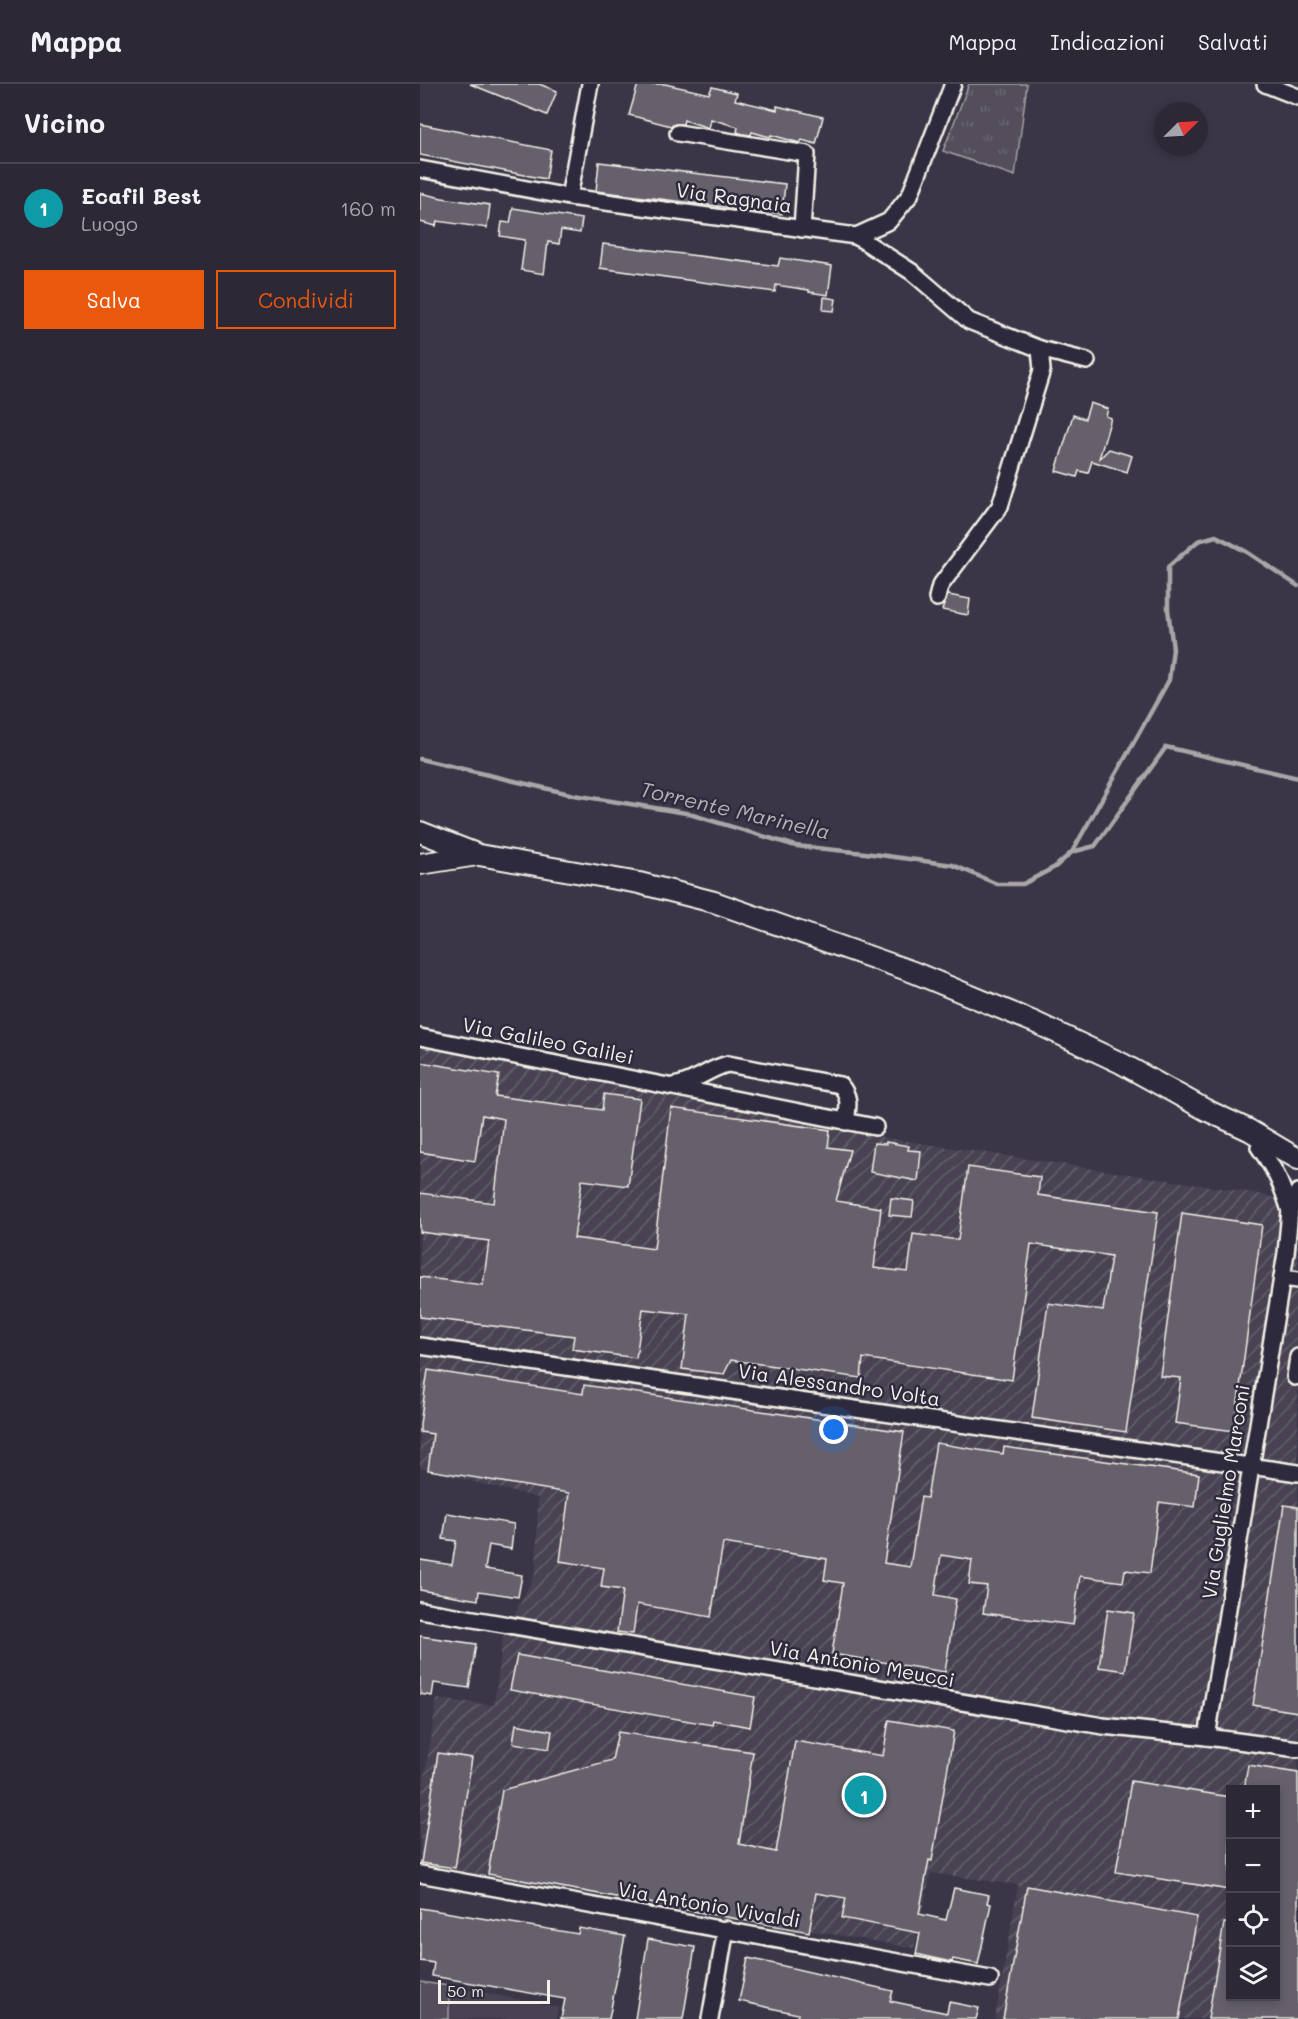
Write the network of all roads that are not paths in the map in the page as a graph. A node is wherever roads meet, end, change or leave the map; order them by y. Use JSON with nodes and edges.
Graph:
{"nodes":[{"id":1,"x":590,"y":84,"type":"edge"},
{"id":2,"x":953,"y":84,"type":"edge"},
{"id":3,"x":1265,"y":84,"type":"edge"},
{"id":4,"x":1298,"y":98,"type":"edge"},
{"id":5,"x":678,"y":133,"type":"dead end"},
{"id":6,"x":420,"y":169,"type":"edge"},
{"id":7,"x":569,"y":197,"type":"junction"},
{"id":8,"x":802,"y":229,"type":"junction"},
{"id":9,"x":856,"y":236,"type":"junction"},
{"id":10,"x":1040,"y":349,"type":"junction"},
{"id":11,"x":1087,"y":361,"type":"dead end"},
{"id":12,"x":937,"y":598,"type":"dead end"},
{"id":13,"x":420,"y":832,"type":"edge"},
{"id":14,"x":479,"y":855,"type":"junction"},
{"id":15,"x":420,"y":864,"type":"edge"},
{"id":16,"x":420,"y":1037,"type":"edge"},
{"id":17,"x":710,"y":1072,"type":"junction"},
{"id":18,"x":667,"y":1088,"type":"junction"},
{"id":19,"x":715,"y":1097,"type":"junction"},
{"id":20,"x":1206,"y":1110,"type":"junction"},
{"id":21,"x":846,"y":1122,"type":"junction"},
{"id":22,"x":875,"y":1128,"type":"dead end"},
{"id":23,"x":1259,"y":1148,"type":"junction"},
{"id":24,"x":1298,"y":1159,"type":"edge"},
{"id":25,"x":1298,"y":1172,"type":"edge"},
{"id":26,"x":1298,"y":1192,"type":"edge"},
{"id":27,"x":1290,"y":1211,"type":"junction"},
{"id":28,"x":1298,"y":1233,"type":"edge"},
{"id":29,"x":1286,"y":1253,"type":"junction"},
{"id":30,"x":1282,"y":1278,"type":"junction"},
{"id":31,"x":1298,"y":1280,"type":"edge"},
{"id":32,"x":420,"y":1346,"type":"edge"},
{"id":33,"x":1298,"y":1357,"type":"edge"},
{"id":34,"x":1294,"y":1377,"type":"dead end"},
{"id":35,"x":1251,"y":1466,"type":"junction"},
{"id":36,"x":1298,"y":1473,"type":"edge"},
{"id":37,"x":420,"y":1610,"type":"edge"},
{"id":38,"x":1208,"y":1737,"type":"junction"},
{"id":39,"x":1298,"y":1749,"type":"edge"},
{"id":40,"x":420,"y":1874,"type":"edge"},
{"id":41,"x":726,"y":1929,"type":"junction"},
{"id":42,"x":990,"y":1979,"type":"dead end"},
{"id":43,"x":710,"y":2019,"type":"edge"}],
"edges":[{"from":1,"to":7,"type":"street"},
{"from":2,"to":9,"type":"street"},
{"from":3,"to":4,"type":"street"},
{"from":5,"to":8,"type":"street"},
{"from":6,"to":7,"type":"street","name":"Via Ragnaia"},
{"from":7,"to":8,"type":"street","name":"Via Ragnaia"},
{"from":8,"to":9,"type":"street","name":"Via Ragnaia"},
{"from":9,"to":10,"type":"street"},
{"from":10,"to":11,"type":"street"},
{"from":10,"to":12,"type":"street"},
{"from":13,"to":14,"type":"main road"},
{"from":14,"to":15,"type":"main road"},
{"from":14,"to":20,"type":"main road"},
{"from":16,"to":18,"type":"street","name":"Via Galileo Galilei"},
{"from":17,"to":18,"type":"street","name":"Via Galileo Galilei"},
{"from":17,"to":19,"type":"street"},
{"from":17,"to":21,"type":"street","name":"Via Galileo Galilei"},
{"from":18,"to":19,"type":"street","name":"Via Galileo Galilei"},
{"from":19,"to":21,"type":"street","name":"Via Galileo Galilei"},
{"from":20,"to":23,"type":"main road"},
{"from":20,"to":24,"type":"main road"},
{"from":21,"to":22,"type":"street","name":"Via Galileo Galilei"},
{"from":23,"to":25,"type":"main road"},
{"from":23,"to":27,"type":"street","name":"Via Guglielmo Marconi"},
{"from":26,"to":27,"type":"street","name":"Via Guglielmo Marconi"},
{"from":27,"to":29,"type":"street","name":"Via Guglielmo Marconi"},
{"from":28,"to":29,"type":"street","name":"Via Guglielmo Marconi"},
{"from":29,"to":30,"type":"street","name":"Via Guglielmo Marconi"},
{"from":30,"to":31,"type":"street"},
{"from":30,"to":35,"type":"street","name":"Via Guglielmo Marconi"},
{"from":32,"to":35,"type":"street","name":"Via Alessandro Volta"},
{"from":33,"to":34,"type":"street"},
{"from":35,"to":36,"type":"street","name":"Via Alessandro Volta"},
{"from":35,"to":38,"type":"street","name":"Via Guglielmo Marconi"},
{"from":37,"to":38,"type":"street","name":"Via Antonio Meucci"},
{"from":38,"to":39,"type":"street","name":"Via Antonio Meucci"},
{"from":40,"to":41,"type":"street","name":"Via Antonio Vivaldi"},
{"from":41,"to":42,"type":"street","name":"Via Antonio Vivaldi"},
{"from":41,"to":43,"type":"street"}]}
